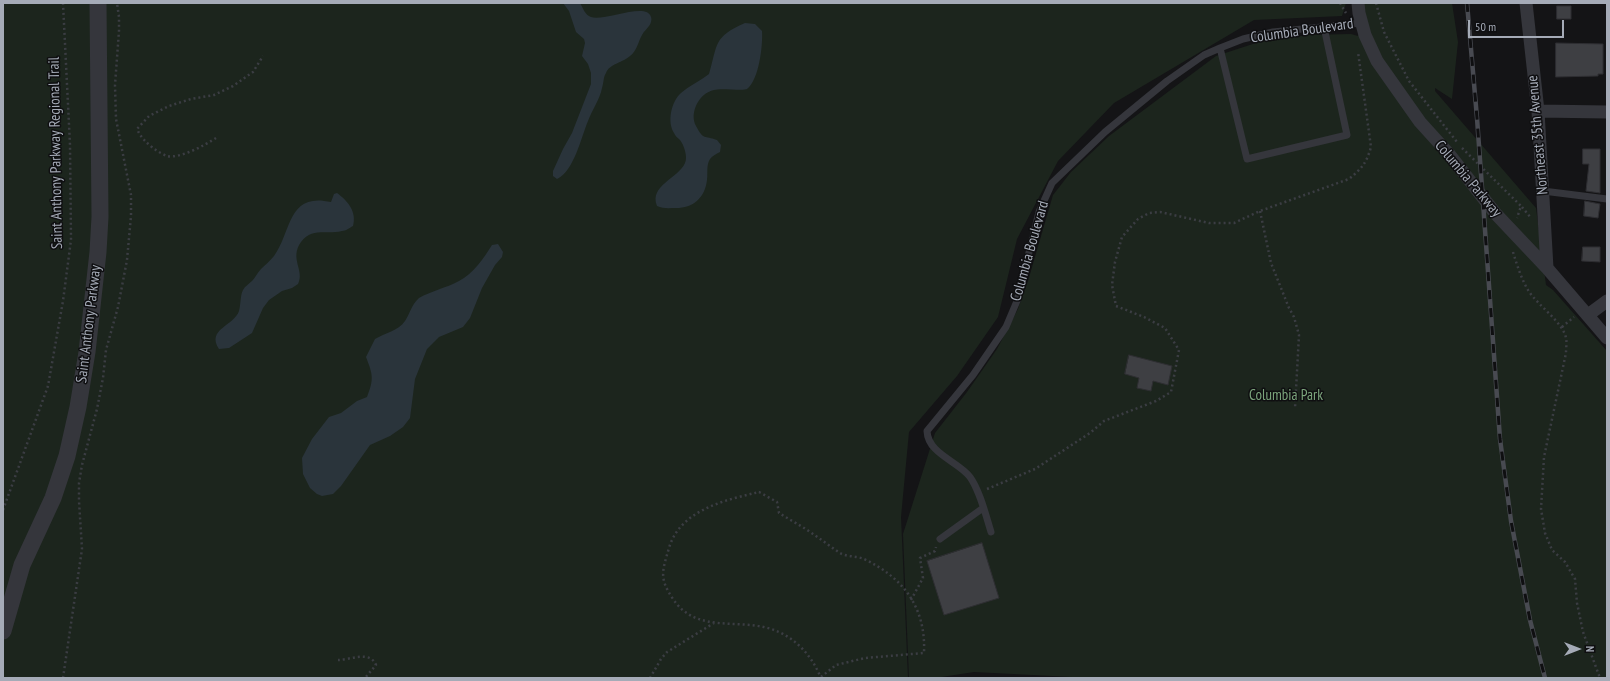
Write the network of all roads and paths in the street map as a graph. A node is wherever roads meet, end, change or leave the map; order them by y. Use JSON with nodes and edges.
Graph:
{"nodes":[{"id":1,"x":63,"y":3,"type":"edge"},
{"id":2,"x":98,"y":3,"type":"edge"},
{"id":3,"x":1340,"y":3,"type":"edge"},
{"id":4,"x":1358,"y":3,"type":"edge"},
{"id":5,"x":1376,"y":3,"type":"edge"},
{"id":6,"x":1526,"y":3,"type":"edge"},
{"id":7,"x":1346,"y":14,"type":"dead end"},
{"id":8,"x":1361,"y":23,"type":"junction"},
{"id":9,"x":1324,"y":27,"type":"junction"},
{"id":10,"x":1220,"y":48,"type":"junction"},
{"id":11,"x":1358,"y":49,"type":"dead end"},
{"id":12,"x":263,"y":56,"type":"dead end"},
{"id":13,"x":1538,"y":111,"type":"junction"},
{"id":14,"x":1607,"y":112,"type":"edge"},
{"id":15,"x":216,"y":138,"type":"dead end"},
{"id":16,"x":1543,"y":191,"type":"junction"},
{"id":17,"x":1607,"y":199,"type":"edge"},
{"id":18,"x":1521,"y":206,"type":"junction"},
{"id":19,"x":1260,"y":211,"type":"junction"},
{"id":20,"x":1518,"y":217,"type":"dead end"},
{"id":21,"x":1531,"y":218,"type":"dead end"},
{"id":22,"x":1513,"y":249,"type":"dead end"},
{"id":23,"x":1547,"y":268,"type":"junction"},
{"id":24,"x":1607,"y":301,"type":"edge"},
{"id":25,"x":1588,"y":315,"type":"junction"},
{"id":26,"x":1574,"y":316,"type":"dead end"},
{"id":27,"x":1562,"y":327,"type":"junction"},
{"id":28,"x":1607,"y":338,"type":"edge"},
{"id":29,"x":1295,"y":408,"type":"dead end"},
{"id":30,"x":977,"y":492,"type":"junction"},
{"id":31,"x":983,"y":508,"type":"junction"},
{"id":32,"x":3,"y":510,"type":"edge"},
{"id":33,"x":991,"y":532,"type":"dead end"},
{"id":34,"x":940,"y":538,"type":"joint"},
{"id":35,"x":911,"y":600,"type":"junction"},
{"id":36,"x":714,"y":622,"type":"junction"},
{"id":37,"x":3,"y":631,"type":"edge"},
{"id":38,"x":338,"y":660,"type":"dead end"},
{"id":39,"x":821,"y":677,"type":"edge"},
{"id":40,"x":365,"y":678,"type":"edge"},
{"id":41,"x":650,"y":678,"type":"edge"},
{"id":42,"x":1600,"y":678,"type":"edge"}],
"edges":[{"from":1,"to":32,"type":"path","name":"Saint Anthony Parkway Regional Trail"},
{"from":2,"to":37,"type":"street","name":"Saint Anthony Parkway"},
{"from":3,"to":7,"type":"path"},
{"from":4,"to":8,"type":"street","name":"Columbia Parkway"},
{"from":5,"to":18,"type":"path"},
{"from":6,"to":13,"type":"street","name":"Northeast 35th Avenue"},
{"from":8,"to":9,"type":"lane","name":"Columbia Boulevard"},
{"from":8,"to":23,"type":"street","name":"Columbia Parkway"},
{"from":9,"to":10,"type":"lane","name":"Columbia Boulevard"},
{"from":9,"to":10,"type":"lane"},
{"from":10,"to":30,"type":"lane","name":"Columbia Boulevard"},
{"from":11,"to":19,"type":"path"},
{"from":12,"to":15,"type":"path"},
{"from":13,"to":14,"type":"street"},
{"from":13,"to":16,"type":"street","name":"Northeast 35th Avenue"},
{"from":16,"to":17,"type":"lane"},
{"from":16,"to":23,"type":"street","name":"Northeast 35th Avenue"},
{"from":18,"to":20,"type":"path"},
{"from":18,"to":21,"type":"path"},
{"from":19,"to":29,"type":"path"},
{"from":19,"to":30,"type":"path"},
{"from":22,"to":27,"type":"path"},
{"from":23,"to":25,"type":"street","name":"Columbia Parkway"},
{"from":24,"to":25,"type":"street"},
{"from":25,"to":28,"type":"street","name":"Columbia Parkway"},
{"from":26,"to":27,"type":"path"},
{"from":27,"to":42,"type":"path"},
{"from":30,"to":31,"type":"lane","name":"Columbia Boulevard"},
{"from":31,"to":33,"type":"lane","name":"Columbia Boulevard"},
{"from":31,"to":34,"type":"lane"},
{"from":34,"to":35,"type":"path"},
{"from":35,"to":36,"type":"path"},
{"from":35,"to":39,"type":"path"},
{"from":36,"to":39,"type":"path"},
{"from":36,"to":41,"type":"path"},
{"from":38,"to":40,"type":"path"}]}
